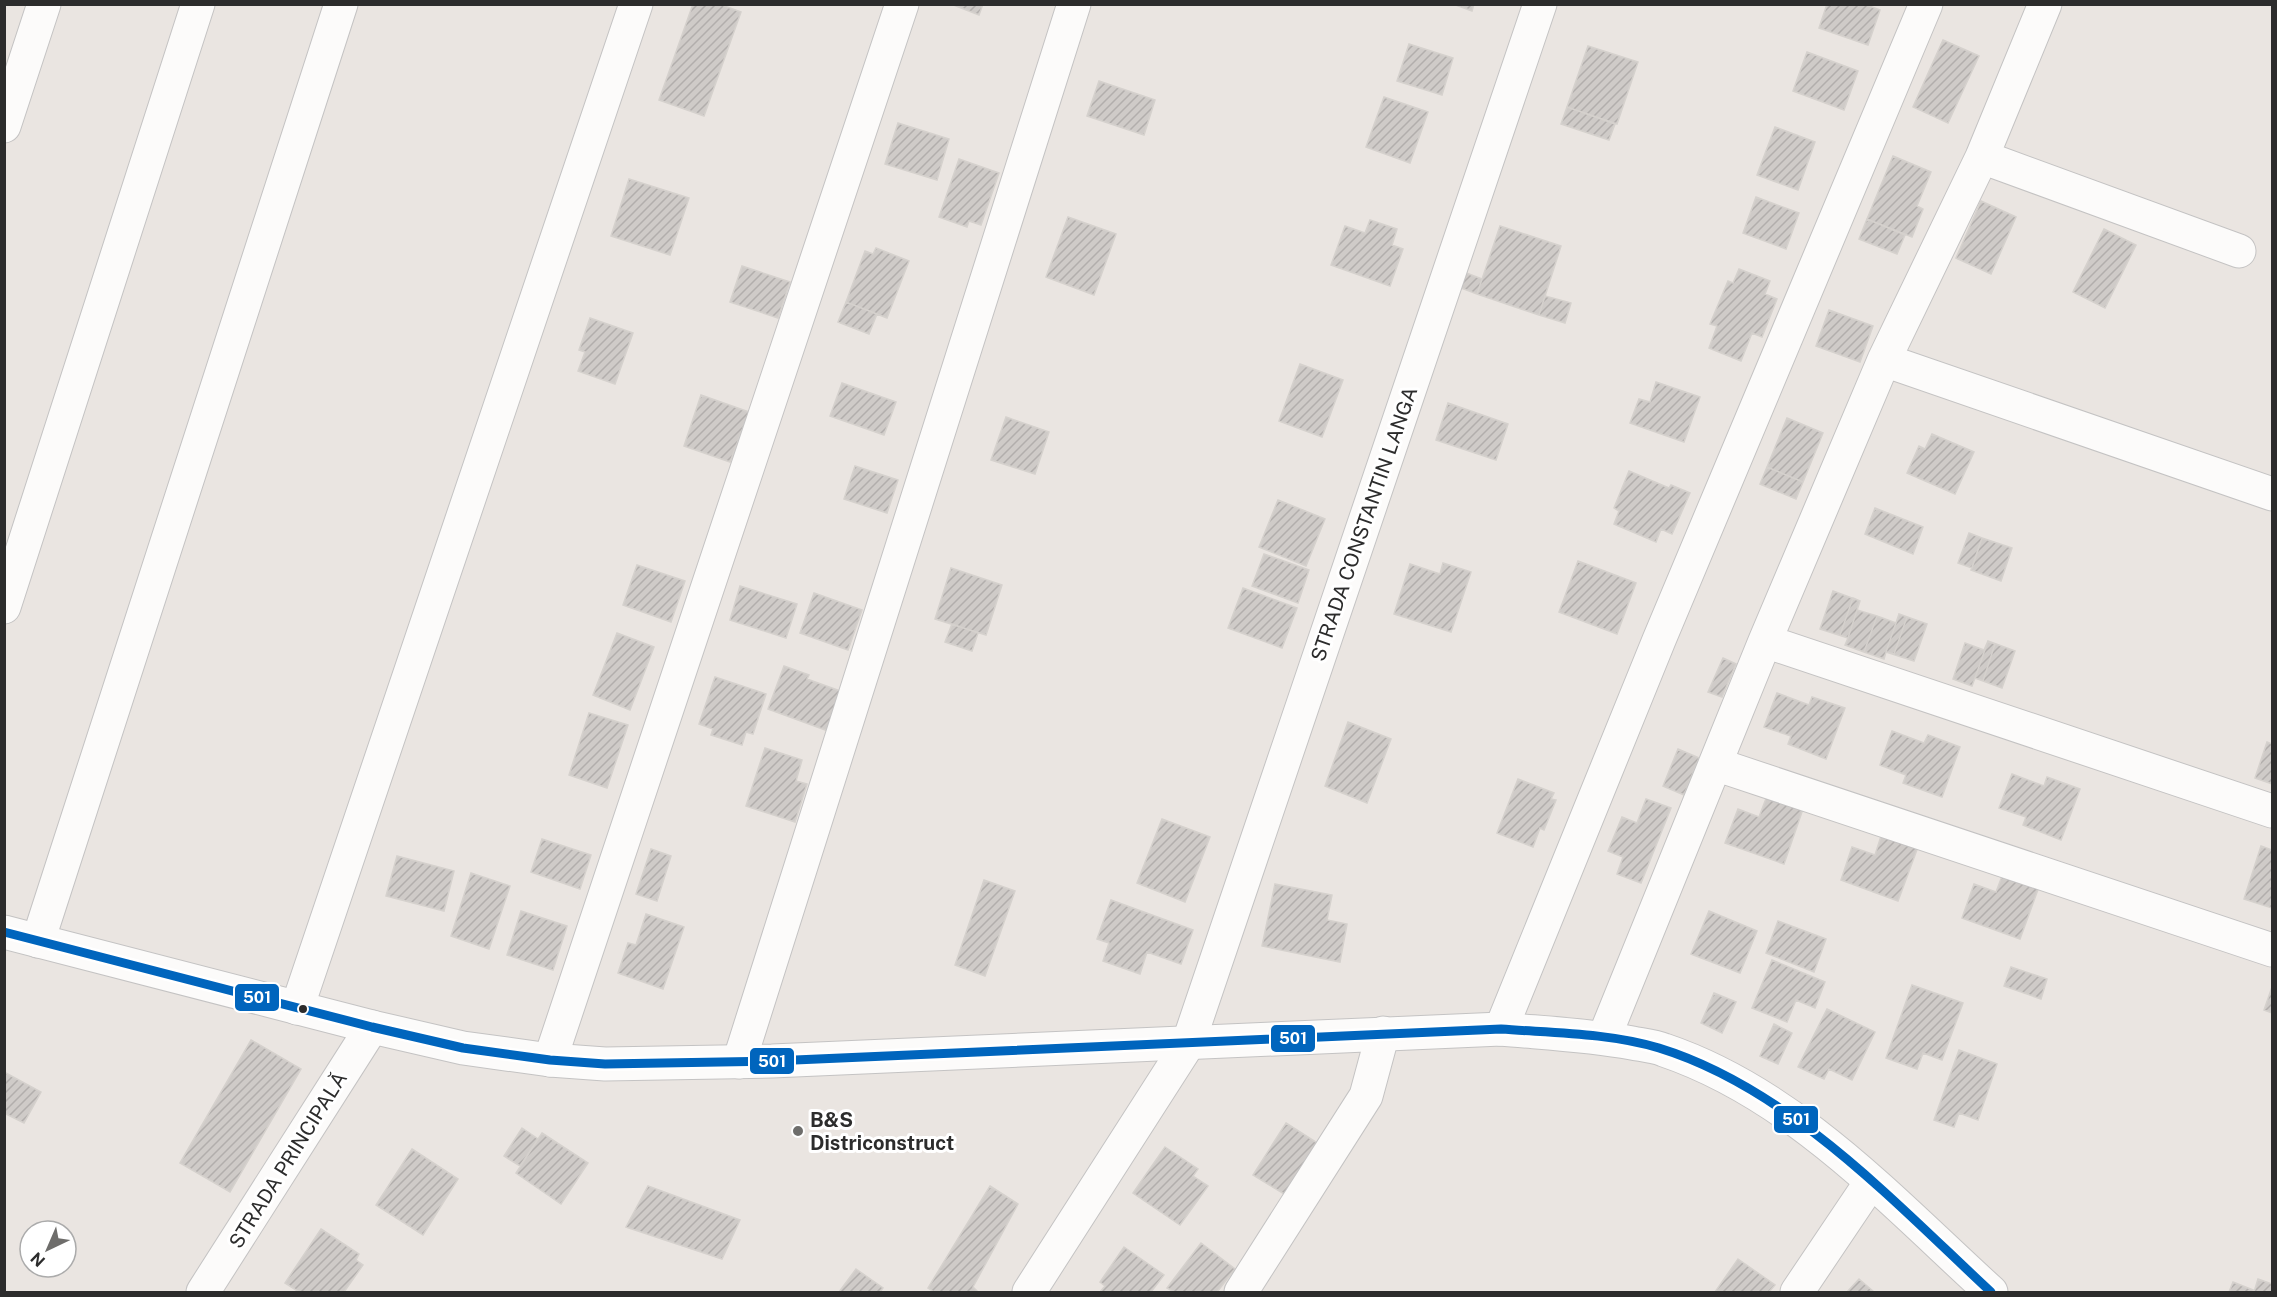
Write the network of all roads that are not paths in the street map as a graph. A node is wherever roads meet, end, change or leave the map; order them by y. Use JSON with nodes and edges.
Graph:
{"nodes":[{"id":1,"x":44,"y":4,"type":"edge"},
{"id":2,"x":198,"y":4,"type":"edge"},
{"id":3,"x":341,"y":4,"type":"edge"},
{"id":4,"x":636,"y":4,"type":"edge"},
{"id":5,"x":902,"y":4,"type":"edge"},
{"id":6,"x":1074,"y":4,"type":"edge"},
{"id":7,"x":1540,"y":4,"type":"edge"},
{"id":8,"x":1926,"y":4,"type":"edge"},
{"id":9,"x":2045,"y":4,"type":"edge"},
{"id":10,"x":4,"y":126,"type":"edge"},
{"id":11,"x":1982,"y":157,"type":"junction"},
{"id":12,"x":2239,"y":251,"type":"dead end"},
{"id":13,"x":1884,"y":360,"type":"junction"},
{"id":14,"x":2272,"y":494,"type":"edge"},
{"id":15,"x":4,"y":607,"type":"edge"},
{"id":16,"x":1765,"y":641,"type":"junction"},
{"id":17,"x":1715,"y":764,"type":"junction"},
{"id":18,"x":2272,"y":811,"type":"edge"},
{"id":19,"x":4,"y":932,"type":"edge"},
{"id":20,"x":38,"y":940,"type":"junction"},
{"id":21,"x":2272,"y":950,"type":"edge"},
{"id":22,"x":297,"y":1008,"type":"junction"},
{"id":23,"x":372,"y":1027,"type":"junction"},
{"id":24,"x":1501,"y":1029,"type":"junction"},
{"id":25,"x":1383,"y":1033,"type":"junction"},
{"id":26,"x":1604,"y":1038,"type":"junction"},
{"id":27,"x":1188,"y":1044,"type":"junction"},
{"id":28,"x":550,"y":1060,"type":"junction"},
{"id":29,"x":739,"y":1062,"type":"junction"},
{"id":30,"x":1871,"y":1182,"type":"junction"},
{"id":31,"x":203,"y":1293,"type":"edge"},
{"id":32,"x":1029,"y":1293,"type":"edge"},
{"id":33,"x":1241,"y":1293,"type":"edge"},
{"id":34,"x":1797,"y":1293,"type":"edge"},
{"id":35,"x":1991,"y":1293,"type":"edge"}],
"edges":[{"from":1,"to":10,"type":"street"},
{"from":2,"to":15,"type":"street"},
{"from":3,"to":20,"type":"street"},
{"from":4,"to":22,"type":"street"},
{"from":5,"to":28,"type":"street"},
{"from":6,"to":29,"type":"street"},
{"from":7,"to":27,"type":"street","name":"STRADA CONSTANTIN LANGA"},
{"from":8,"to":24,"type":"street"},
{"from":9,"to":11,"type":"street"},
{"from":11,"to":12,"type":"street"},
{"from":11,"to":13,"type":"street"},
{"from":13,"to":14,"type":"street"},
{"from":13,"to":16,"type":"street"},
{"from":16,"to":17,"type":"street"},
{"from":16,"to":18,"type":"street"},
{"from":17,"to":21,"type":"street"},
{"from":17,"to":26,"type":"street"},
{"from":19,"to":20,"type":"street"},
{"from":20,"to":22,"type":"street"},
{"from":22,"to":23,"type":"street"},
{"from":23,"to":28,"type":"street"},
{"from":23,"to":31,"type":"street","name":"STRADA PRINCIPALĂ"},
{"from":24,"to":25,"type":"street"},
{"from":24,"to":26,"type":"street"},
{"from":25,"to":27,"type":"street"},
{"from":25,"to":33,"type":"street"},
{"from":26,"to":30,"type":"street"},
{"from":27,"to":29,"type":"street"},
{"from":27,"to":32,"type":"street","name":"STRADA CONSTANTIN LANGA"},
{"from":28,"to":29,"type":"street"},
{"from":30,"to":34,"type":"street"},
{"from":30,"to":35,"type":"street"}]}
